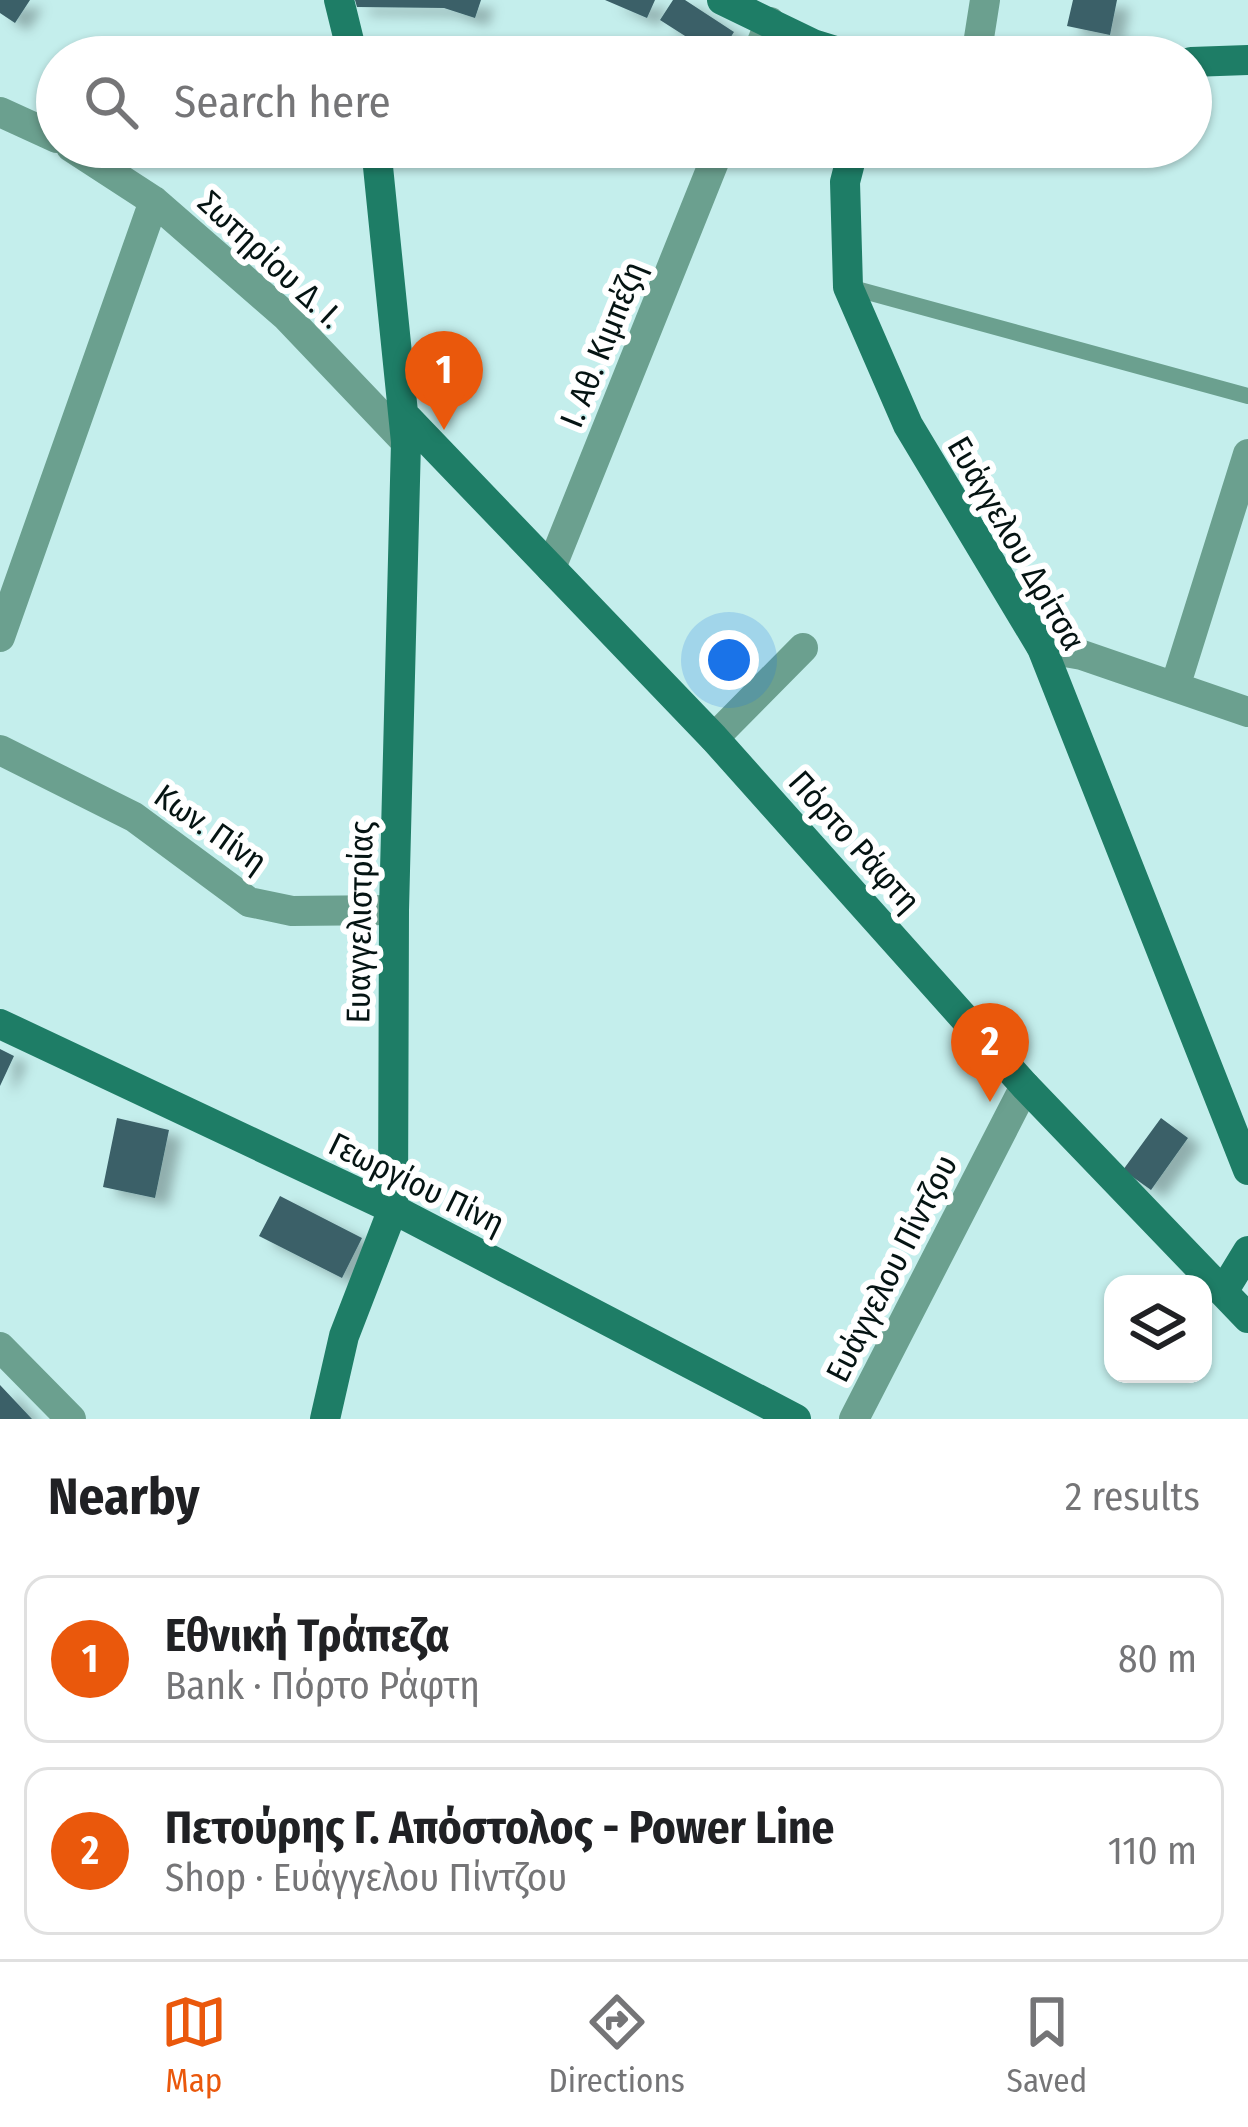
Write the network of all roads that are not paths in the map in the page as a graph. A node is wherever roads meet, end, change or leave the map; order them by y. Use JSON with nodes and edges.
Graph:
{"nodes":[{"id":1,"x":339,"y":0,"type":"edge"},
{"id":2,"x":722,"y":0,"type":"edge"},
{"id":3,"x":985,"y":0,"type":"edge"},
{"id":4,"x":770,"y":22,"type":"junction"},
{"id":5,"x":348,"y":36,"type":"edge"},
{"id":6,"x":764,"y":36,"type":"edge"},
{"id":7,"x":797,"y":36,"type":"edge"},
{"id":8,"x":979,"y":36,"type":"edge"},
{"id":9,"x":1248,"y":59,"type":"edge"},
{"id":10,"x":1212,"y":61,"type":"edge"},
{"id":11,"x":0,"y":112,"type":"edge"},
{"id":12,"x":36,"y":128,"type":"edge"},
{"id":13,"x":103,"y":168,"type":"edge"},
{"id":14,"x":378,"y":168,"type":"edge"},
{"id":15,"x":712,"y":168,"type":"edge"},
{"id":16,"x":849,"y":168,"type":"edge"},
{"id":17,"x":154,"y":201,"type":"junction"},
{"id":18,"x":848,"y":287,"type":"junction"},
{"id":19,"x":1248,"y":395,"type":"edge"},
{"id":20,"x":405,"y":429,"type":"junction"},
{"id":21,"x":1248,"y":454,"type":"edge"},
{"id":22,"x":551,"y":568,"type":"junction"},
{"id":23,"x":0,"y":637,"type":"edge"},
{"id":24,"x":802,"y":648,"type":"dead end"},
{"id":25,"x":1042,"y":648,"type":"junction"},
{"id":26,"x":1175,"y":687,"type":"junction"},
{"id":27,"x":1248,"y":712,"type":"edge"},
{"id":28,"x":714,"y":738,"type":"junction"},
{"id":29,"x":0,"y":750,"type":"edge"},
{"id":30,"x":394,"y":910,"type":"junction"},
{"id":31,"x":0,"y":1024,"type":"edge"},
{"id":32,"x":1025,"y":1086,"type":"junction"},
{"id":33,"x":1248,"y":1170,"type":"edge"},
{"id":34,"x":393,"y":1208,"type":"junction"},
{"id":35,"x":1248,"y":1251,"type":"edge"},
{"id":36,"x":1222,"y":1292,"type":"junction"},
{"id":37,"x":1248,"y":1318,"type":"edge"},
{"id":38,"x":0,"y":1347,"type":"edge"},
{"id":39,"x":71,"y":1419,"type":"edge"},
{"id":40,"x":325,"y":1419,"type":"edge"},
{"id":41,"x":796,"y":1419,"type":"edge"},
{"id":42,"x":854,"y":1419,"type":"edge"}],
"edges":[{"from":1,"to":5,"type":"street"},
{"from":2,"to":4,"type":"street"},
{"from":3,"to":8,"type":"street"},
{"from":4,"to":6,"type":"street"},
{"from":4,"to":7,"type":"street"},
{"from":9,"to":10,"type":"street"},
{"from":11,"to":12,"type":"street"},
{"from":13,"to":17,"type":"street","name":"Σωτηρίου Δ. Ι."},
{"from":14,"to":20,"type":"street","name":"Ευαγγελιστρίας"},
{"from":15,"to":22,"type":"street","name":"Ι. Αθ. Κιμπέζη"},
{"from":16,"to":18,"type":"street","name":"Ευάγγελου Δρίτσα"},
{"from":17,"to":20,"type":"street","name":"Σωτηρίου Δ. Ι."},
{"from":17,"to":23,"type":"street"},
{"from":18,"to":19,"type":"lane"},
{"from":18,"to":25,"type":"street","name":"Ευάγγελου Δρίτσα"},
{"from":20,"to":22,"type":"street","name":"Πόρτο Ράφτη"},
{"from":20,"to":30,"type":"street","name":"Ευαγγελιστρίας"},
{"from":21,"to":26,"type":"street"},
{"from":22,"to":28,"type":"street","name":"Πόρτο Ράφτη"},
{"from":24,"to":28,"type":"street"},
{"from":25,"to":26,"type":"street"},
{"from":25,"to":33,"type":"street","name":"Ευάγγελου Δρίτσα"},
{"from":26,"to":27,"type":"street"},
{"from":28,"to":32,"type":"street","name":"Πόρτο Ράφτη"},
{"from":29,"to":30,"type":"street","name":"Κων. Πίνη"},
{"from":30,"to":34,"type":"street","name":"Ευαγγελιστρίας"},
{"from":31,"to":34,"type":"street","name":"Γεωργίου Πίνη"},
{"from":32,"to":36,"type":"street","name":"Πόρτο Ράφτη"},
{"from":32,"to":42,"type":"street","name":"Ευάγγελου Πίντζου"},
{"from":34,"to":40,"type":"street","name":"Ευαγγελιστρίας"},
{"from":34,"to":41,"type":"street","name":"Γεωργίου Πίνη"},
{"from":35,"to":36,"type":"street"},
{"from":36,"to":37,"type":"street","name":"Πόρτο Ράφτη"},
{"from":38,"to":39,"type":"street"}]}
